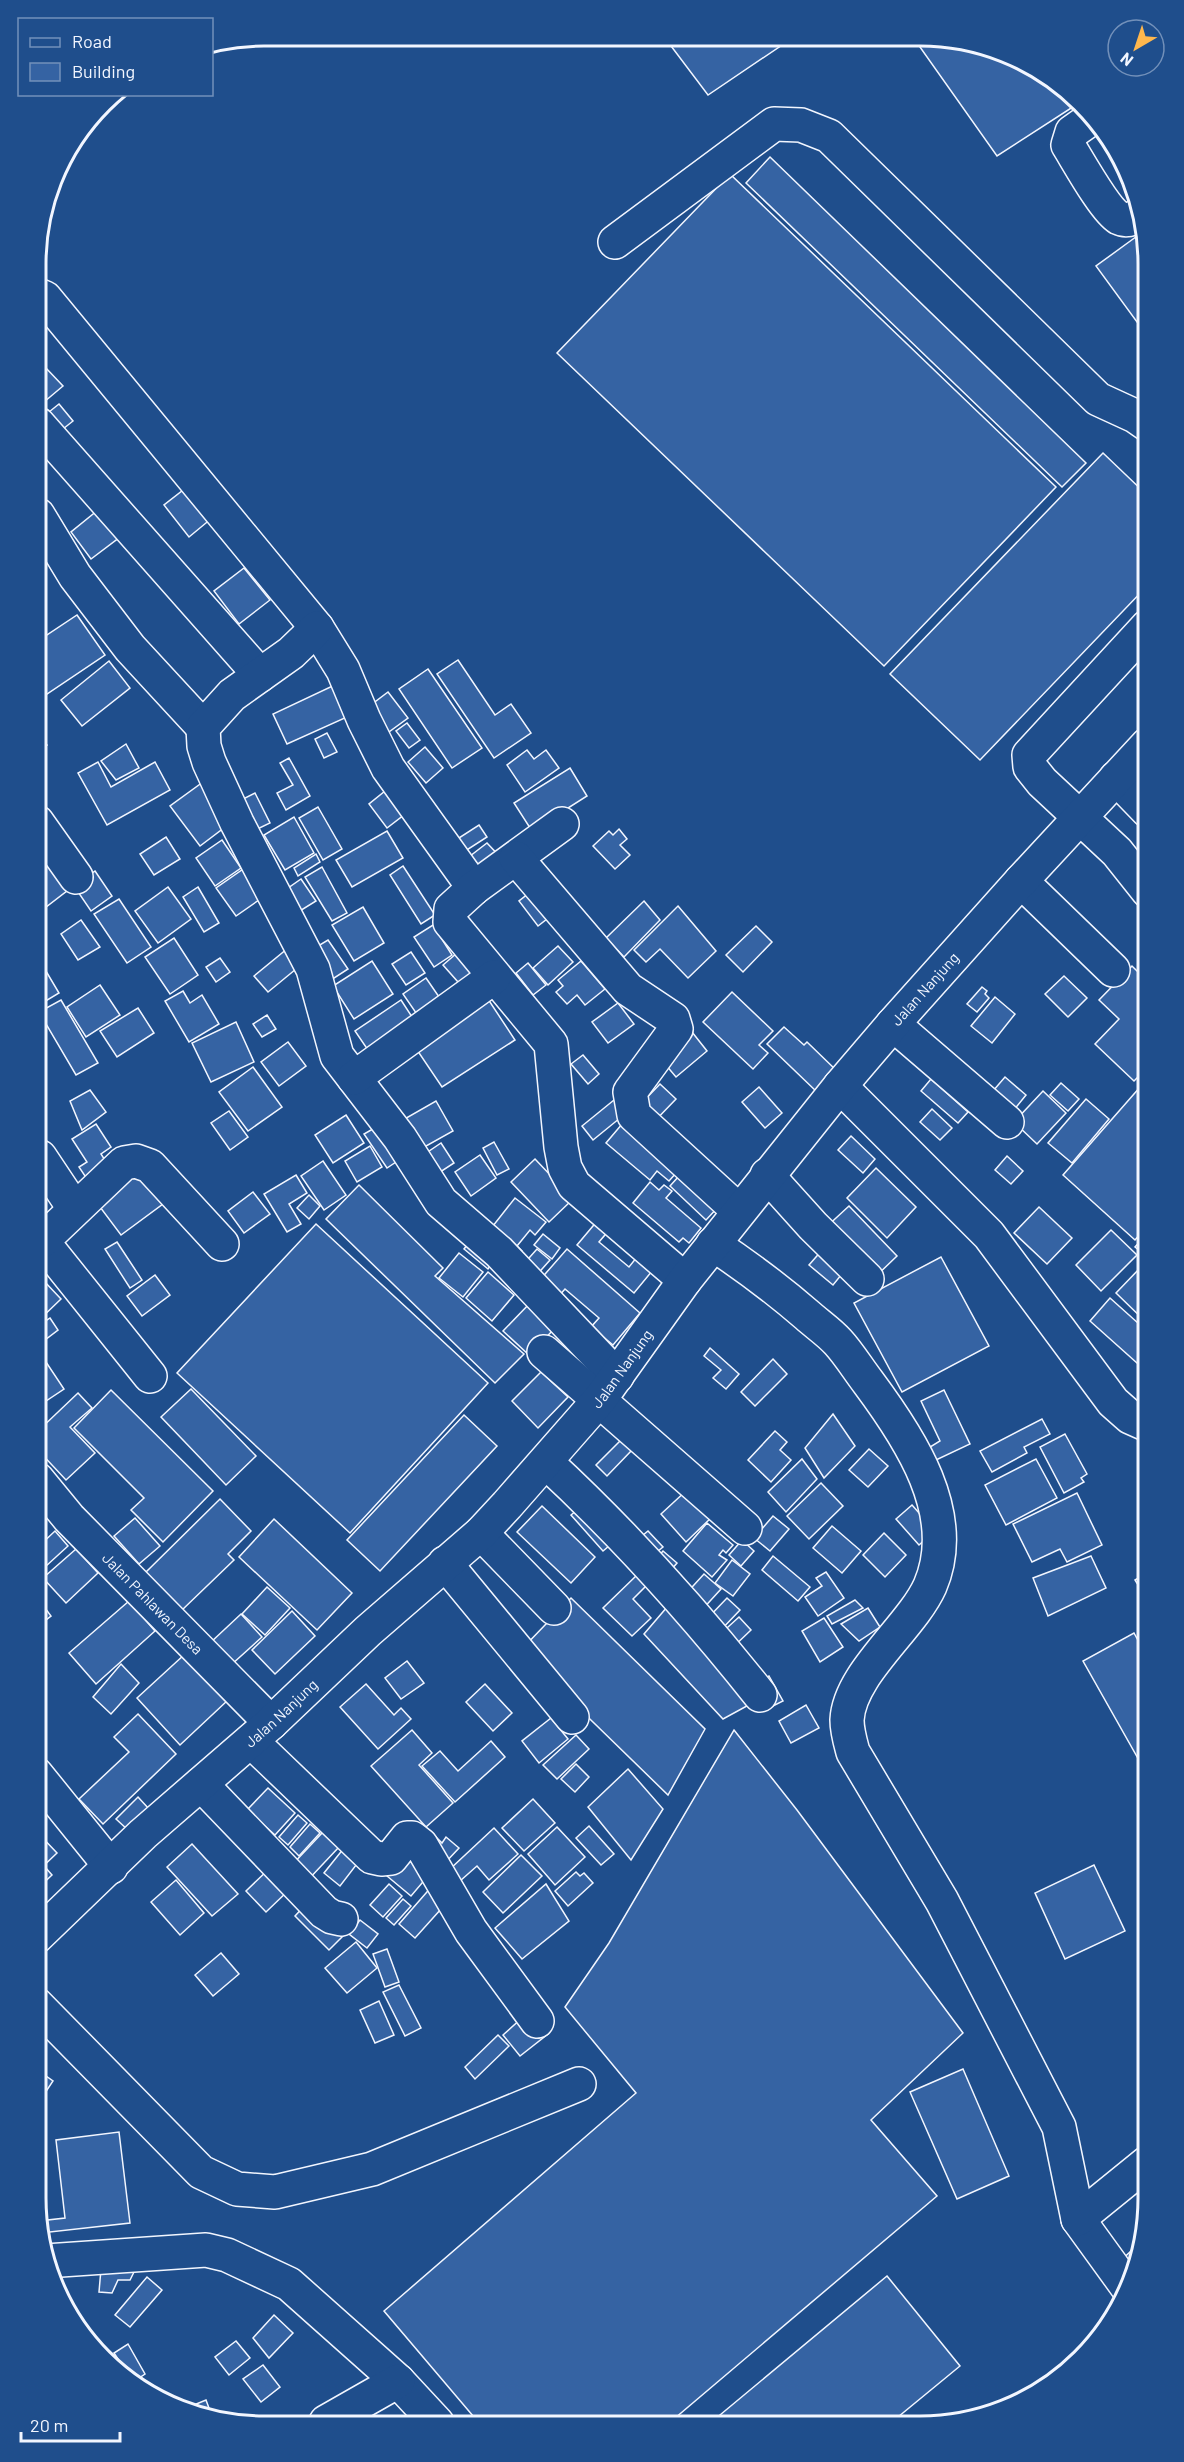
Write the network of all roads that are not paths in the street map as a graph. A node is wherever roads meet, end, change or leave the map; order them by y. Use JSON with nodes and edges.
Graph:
{"nodes":[{"id":1,"x":1085,"y":123,"type":"edge"},
{"id":2,"x":1132,"y":218,"type":"edge"},
{"id":3,"x":615,"y":242,"type":"dead end"},
{"id":4,"x":46,"y":299,"type":"edge"},
{"id":5,"x":1138,"y":418,"type":"edge"},
{"id":6,"x":46,"y":433,"type":"edge"},
{"id":7,"x":46,"y":528,"type":"edge"},
{"id":8,"x":317,"y":628,"type":"junction"},
{"id":9,"x":1138,"y":637,"type":"edge"},
{"id":10,"x":260,"y":675,"type":"junction"},
{"id":11,"x":203,"y":727,"type":"junction"},
{"id":12,"x":1138,"y":755,"type":"edge"},
{"id":13,"x":1116,"y":778,"type":"junction"},
{"id":14,"x":1138,"y":801,"type":"edge"},
{"id":15,"x":1081,"y":816,"type":"junction"},
{"id":16,"x":562,"y":824,"type":"dead end"},
{"id":17,"x":46,"y":835,"type":"edge"},
{"id":18,"x":516,"y":858,"type":"junction"},
{"id":19,"x":76,"y":877,"type":"dead end"},
{"id":20,"x":1138,"y":878,"type":"edge"},
{"id":21,"x":1021,"y":881,"type":"junction"},
{"id":22,"x":474,"y":888,"type":"junction"},
{"id":23,"x":1113,"y":970,"type":"dead end"},
{"id":24,"x":494,"y":977,"type":"junction"},
{"id":25,"x":893,"y":1024,"type":"junction"},
{"id":26,"x":354,"y":1078,"type":"junction"},
{"id":27,"x":840,"y":1086,"type":"junction"},
{"id":28,"x":1007,"y":1122,"type":"dead end"},
{"id":29,"x":46,"y":1166,"type":"edge"},
{"id":30,"x":767,"y":1175,"type":"junction"},
{"id":31,"x":74,"y":1208,"type":"junction"},
{"id":32,"x":739,"y":1211,"type":"junction"},
{"id":33,"x":46,"y":1234,"type":"edge"},
{"id":34,"x":222,"y":1244,"type":"dead end"},
{"id":35,"x":713,"y":1244,"type":"junction"},
{"id":36,"x":46,"y":1249,"type":"edge"},
{"id":37,"x":867,"y":1279,"type":"dead end"},
{"id":38,"x":685,"y":1280,"type":"junction"},
{"id":39,"x":544,"y":1352,"type":"dead end"},
{"id":40,"x":150,"y":1376,"type":"dead end"},
{"id":41,"x":609,"y":1387,"type":"junction"},
{"id":42,"x":1138,"y":1421,"type":"edge"},
{"id":43,"x":546,"y":1462,"type":"junction"},
{"id":44,"x":46,"y":1490,"type":"edge"},
{"id":45,"x":745,"y":1528,"type":"dead end"},
{"id":46,"x":481,"y":1533,"type":"junction"},
{"id":47,"x":445,"y":1563,"type":"junction"},
{"id":48,"x":554,"y":1608,"type":"dead end"},
{"id":49,"x":760,"y":1695,"type":"dead end"},
{"id":50,"x":572,"y":1717,"type":"dead end"},
{"id":51,"x":261,"y":1732,"type":"junction"},
{"id":52,"x":201,"y":1784,"type":"junction"},
{"id":53,"x":46,"y":1786,"type":"edge"},
{"id":54,"x":111,"y":1867,"type":"junction"},
{"id":55,"x":341,"y":1919,"type":"dead end"},
{"id":56,"x":46,"y":1927,"type":"edge"},
{"id":57,"x":46,"y":2014,"type":"edge"},
{"id":58,"x":537,"y":2021,"type":"dead end"},
{"id":59,"x":579,"y":2084,"type":"dead end"},
{"id":60,"x":1138,"y":2171,"type":"edge"},
{"id":61,"x":1078,"y":2219,"type":"junction"},
{"id":62,"x":56,"y":2260,"type":"edge"},
{"id":63,"x":1122,"y":2279,"type":"edge"},
{"id":64,"x":398,"y":2380,"type":"junction"},
{"id":65,"x":336,"y":2416,"type":"edge"},
{"id":66,"x":431,"y":2416,"type":"edge"}],
"edges":[{"from":1,"to":2,"type":"street"},
{"from":3,"to":5,"type":"street"},
{"from":4,"to":8,"type":"street"},
{"from":6,"to":10,"type":"street"},
{"from":7,"to":11,"type":"street"},
{"from":8,"to":10,"type":"street"},
{"from":8,"to":22,"type":"street"},
{"from":9,"to":15,"type":"street"},
{"from":10,"to":11,"type":"street"},
{"from":11,"to":26,"type":"street"},
{"from":12,"to":13,"type":"street","name":"Jalan Nanjung"},
{"from":13,"to":14,"type":"street"},
{"from":13,"to":15,"type":"street","name":"Jalan Nanjung"},
{"from":15,"to":20,"type":"street"},
{"from":15,"to":21,"type":"street","name":"Jalan Nanjung"},
{"from":16,"to":18,"type":"street"},
{"from":17,"to":19,"type":"street"},
{"from":18,"to":22,"type":"street"},
{"from":18,"to":32,"type":"street"},
{"from":21,"to":23,"type":"street"},
{"from":21,"to":25,"type":"street","name":"Jalan Nanjung"},
{"from":22,"to":24,"type":"street"},
{"from":24,"to":26,"type":"street"},
{"from":24,"to":38,"type":"street"},
{"from":25,"to":27,"type":"street","name":"Jalan Nanjung"},
{"from":25,"to":28,"type":"street"},
{"from":26,"to":41,"type":"street"},
{"from":27,"to":30,"type":"street","name":"Jalan Nanjung"},
{"from":27,"to":42,"type":"street"},
{"from":29,"to":31,"type":"street"},
{"from":30,"to":32,"type":"street","name":"Jalan Nanjung"},
{"from":30,"to":37,"type":"street"},
{"from":31,"to":33,"type":"street"},
{"from":31,"to":34,"type":"street"},
{"from":32,"to":35,"type":"street","name":"Jalan Nanjung"},
{"from":35,"to":38,"type":"street","name":"Jalan Nanjung"},
{"from":35,"to":61,"type":"street"},
{"from":36,"to":40,"type":"street"},
{"from":38,"to":41,"type":"street","name":"Jalan Nanjung"},
{"from":39,"to":41,"type":"street"},
{"from":41,"to":43,"type":"street","name":"Jalan Nanjung"},
{"from":41,"to":45,"type":"street"},
{"from":43,"to":46,"type":"street","name":"Jalan Nanjung"},
{"from":43,"to":49,"type":"street"},
{"from":44,"to":51,"type":"street","name":"Jalan Pahlawan Desa"},
{"from":46,"to":47,"type":"street","name":"Jalan Nanjung"},
{"from":46,"to":48,"type":"street"},
{"from":47,"to":50,"type":"street"},
{"from":47,"to":51,"type":"street","name":"Jalan Nanjung"},
{"from":51,"to":52,"type":"street","name":"Jalan Nanjung"},
{"from":51,"to":58,"type":"street","name":"Jalan Pahlawan Desa"},
{"from":52,"to":54,"type":"street","name":"Jalan Nanjung"},
{"from":52,"to":55,"type":"street"},
{"from":53,"to":54,"type":"street"},
{"from":54,"to":56,"type":"street","name":"Jalan Nanjung"},
{"from":57,"to":59,"type":"street"},
{"from":60,"to":61,"type":"street"},
{"from":61,"to":63,"type":"street"},
{"from":62,"to":64,"type":"street"},
{"from":64,"to":65,"type":"street"},
{"from":64,"to":66,"type":"street"}]}
